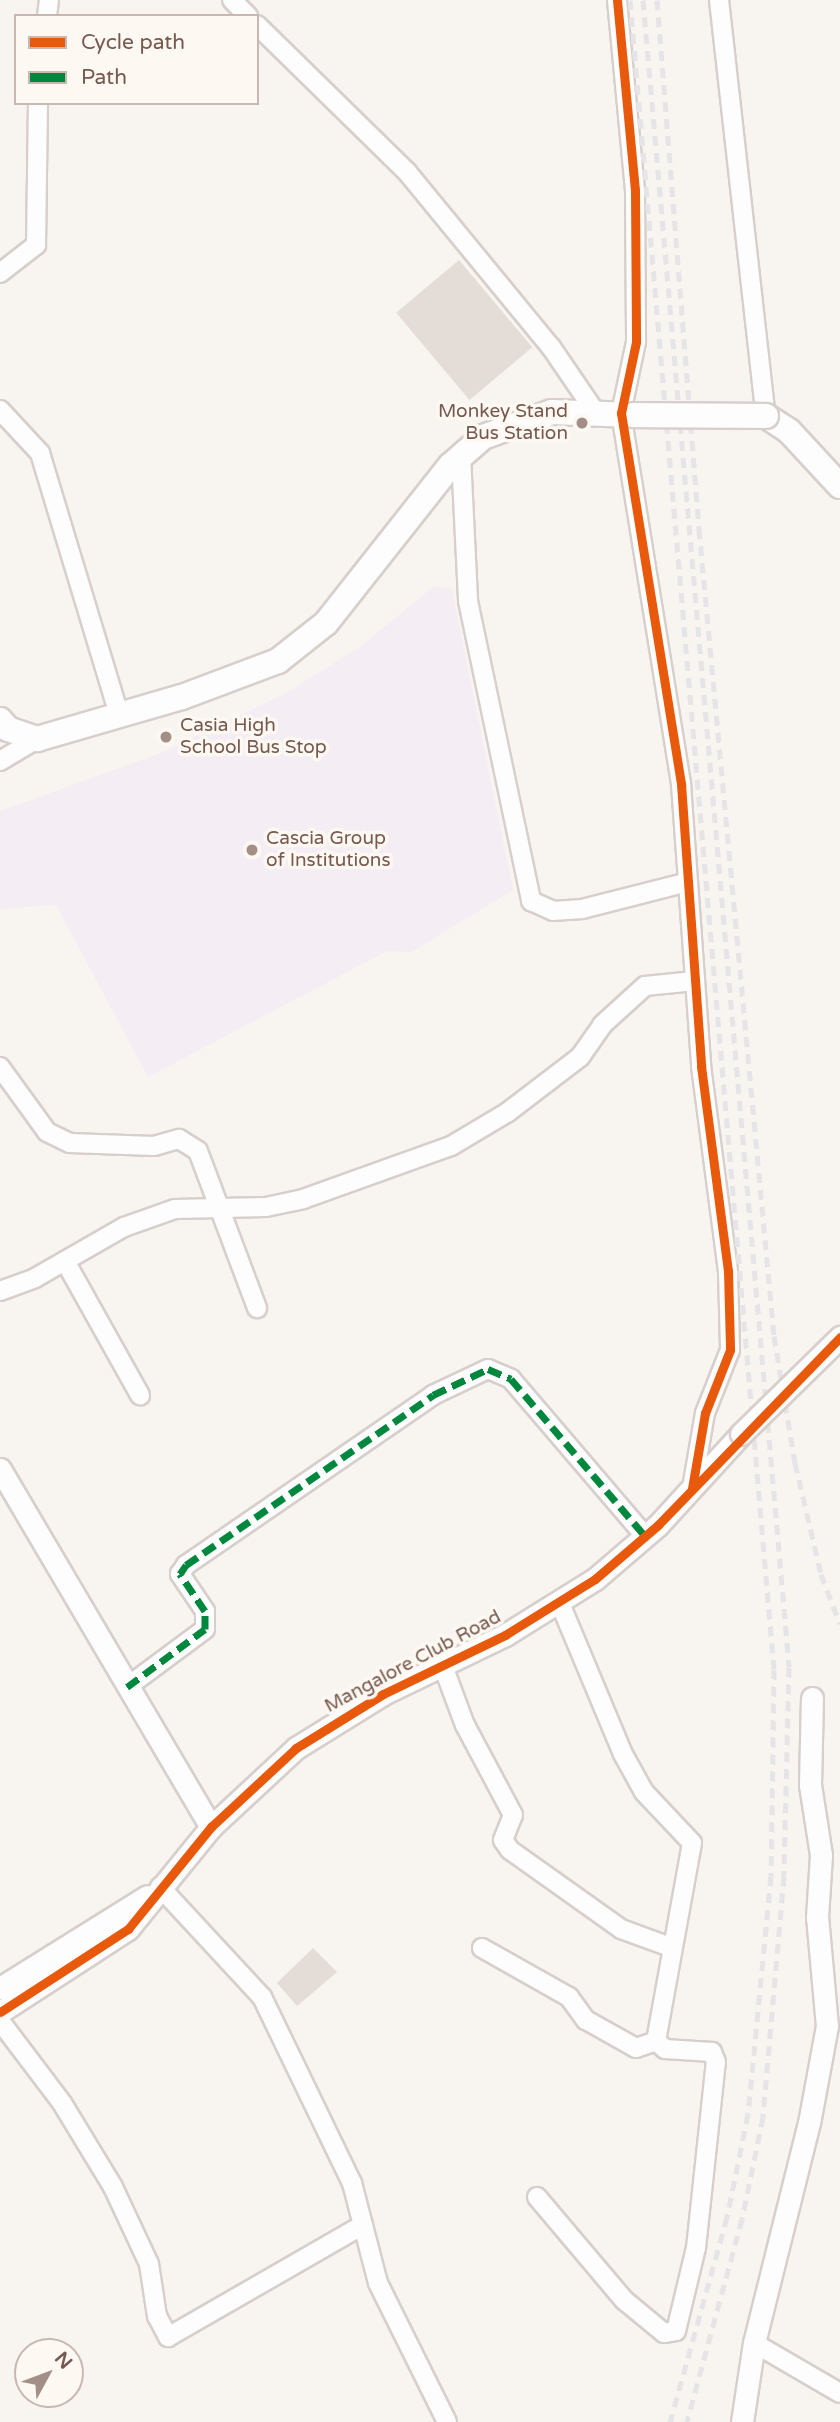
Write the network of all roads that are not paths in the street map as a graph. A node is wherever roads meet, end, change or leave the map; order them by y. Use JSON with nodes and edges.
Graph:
{"nodes":[{"id":1,"x":232,"y":0,"type":"edge"},
{"id":2,"x":617,"y":0,"type":"edge"},
{"id":3,"x":719,"y":0,"type":"edge"},
{"id":4,"x":246,"y":14,"type":"edge"},
{"id":5,"x":259,"y":27,"type":"edge"},
{"id":6,"x":38,"y":105,"type":"edge"},
{"id":7,"x":0,"y":273,"type":"edge"},
{"id":8,"x":0,"y":410,"type":"edge"},
{"id":9,"x":594,"y":410,"type":"junction"},
{"id":10,"x":627,"y":414,"type":"junction"},
{"id":11,"x":766,"y":416,"type":"junction"},
{"id":12,"x":461,"y":456,"type":"junction"},
{"id":13,"x":840,"y":486,"type":"edge"},
{"id":14,"x":119,"y":715,"type":"junction"},
{"id":15,"x":0,"y":720,"type":"edge"},
{"id":16,"x":37,"y":739,"type":"junction"},
{"id":17,"x":0,"y":761,"type":"edge"},
{"id":18,"x":688,"y":882,"type":"junction"},
{"id":19,"x":695,"y":981,"type":"junction"},
{"id":20,"x":0,"y":1068,"type":"edge"},
{"id":21,"x":218,"y":1209,"type":"junction"},
{"id":22,"x":65,"y":1261,"type":"junction"},
{"id":23,"x":0,"y":1291,"type":"edge"},
{"id":24,"x":257,"y":1308,"type":"dead end"},
{"id":25,"x":840,"y":1337,"type":"edge"},
{"id":26,"x":140,"y":1395,"type":"dead end"},
{"id":27,"x":0,"y":1469,"type":"edge"},
{"id":28,"x":692,"y":1488,"type":"junction"},
{"id":29,"x":645,"y":1536,"type":"junction"},
{"id":30,"x":559,"y":1601,"type":"junction"},
{"id":31,"x":443,"y":1666,"type":"junction"},
{"id":32,"x":127,"y":1687,"type":"junction"},
{"id":33,"x":812,"y":1698,"type":"dead end"},
{"id":34,"x":211,"y":1827,"type":"junction"},
{"id":35,"x":160,"y":1887,"type":"junction"},
{"id":36,"x":482,"y":1948,"type":"dead end"},
{"id":37,"x":673,"y":1948,"type":"junction"},
{"id":38,"x":0,"y":1988,"type":"edge"},
{"id":39,"x":832,"y":1996,"type":"edge"},
{"id":40,"x":0,"y":2012,"type":"edge"},
{"id":41,"x":0,"y":2021,"type":"edge"},
{"id":42,"x":656,"y":2041,"type":"junction"},
{"id":43,"x":537,"y":2197,"type":"dead end"},
{"id":44,"x":363,"y":2225,"type":"junction"},
{"id":45,"x":754,"y":2343,"type":"junction"},
{"id":46,"x":840,"y":2393,"type":"edge"},
{"id":47,"x":447,"y":2422,"type":"edge"},
{"id":48,"x":742,"y":2422,"type":"edge"}],
"edges":[{"from":1,"to":4,"type":"street"},
{"from":2,"to":10,"type":"street"},
{"from":3,"to":11,"type":"street"},
{"from":5,"to":9,"type":"street"},
{"from":6,"to":7,"type":"street"},
{"from":8,"to":14,"type":"street"},
{"from":9,"to":10,"type":"main road"},
{"from":9,"to":12,"type":"main road"},
{"from":10,"to":11,"type":"main road","bridge":true},
{"from":10,"to":18,"type":"street"},
{"from":11,"to":13,"type":"main road"},
{"from":12,"to":14,"type":"main road"},
{"from":12,"to":18,"type":"street"},
{"from":14,"to":16,"type":"main road"},
{"from":15,"to":16,"type":"main road"},
{"from":16,"to":17,"type":"street"},
{"from":18,"to":19,"type":"street"},
{"from":19,"to":21,"type":"street"},
{"from":19,"to":28,"type":"street"},
{"from":20,"to":21,"type":"street"},
{"from":21,"to":22,"type":"street"},
{"from":21,"to":24,"type":"street"},
{"from":22,"to":23,"type":"street"},
{"from":22,"to":26,"type":"street"},
{"from":25,"to":28,"type":"street","name":"Mangalore Club Road","bridge":true},
{"from":27,"to":32,"type":"street"},
{"from":28,"to":29,"type":"street","name":"Mangalore Club Road"},
{"from":29,"to":30,"type":"street","name":"Mangalore Club Road"},
{"from":29,"to":32,"type":"street"},
{"from":30,"to":31,"type":"street","name":"Mangalore Club Road"},
{"from":30,"to":37,"type":"street"},
{"from":31,"to":34,"type":"street","name":"Mangalore Club Road"},
{"from":31,"to":37,"type":"street"},
{"from":32,"to":34,"type":"street"},
{"from":33,"to":39,"type":"street"},
{"from":34,"to":35,"type":"street","name":"Mangalore Club Road"},
{"from":35,"to":38,"type":"street","name":"Mangalore Club Road"},
{"from":35,"to":40,"type":"street","name":"Mangalore Club Road"},
{"from":35,"to":44,"type":"street"},
{"from":36,"to":42,"type":"street"},
{"from":37,"to":42,"type":"street"},
{"from":39,"to":45,"type":"street"},
{"from":41,"to":44,"type":"street"},
{"from":42,"to":43,"type":"street"},
{"from":44,"to":47,"type":"street"},
{"from":45,"to":46,"type":"street"},
{"from":45,"to":48,"type":"street"}]}
